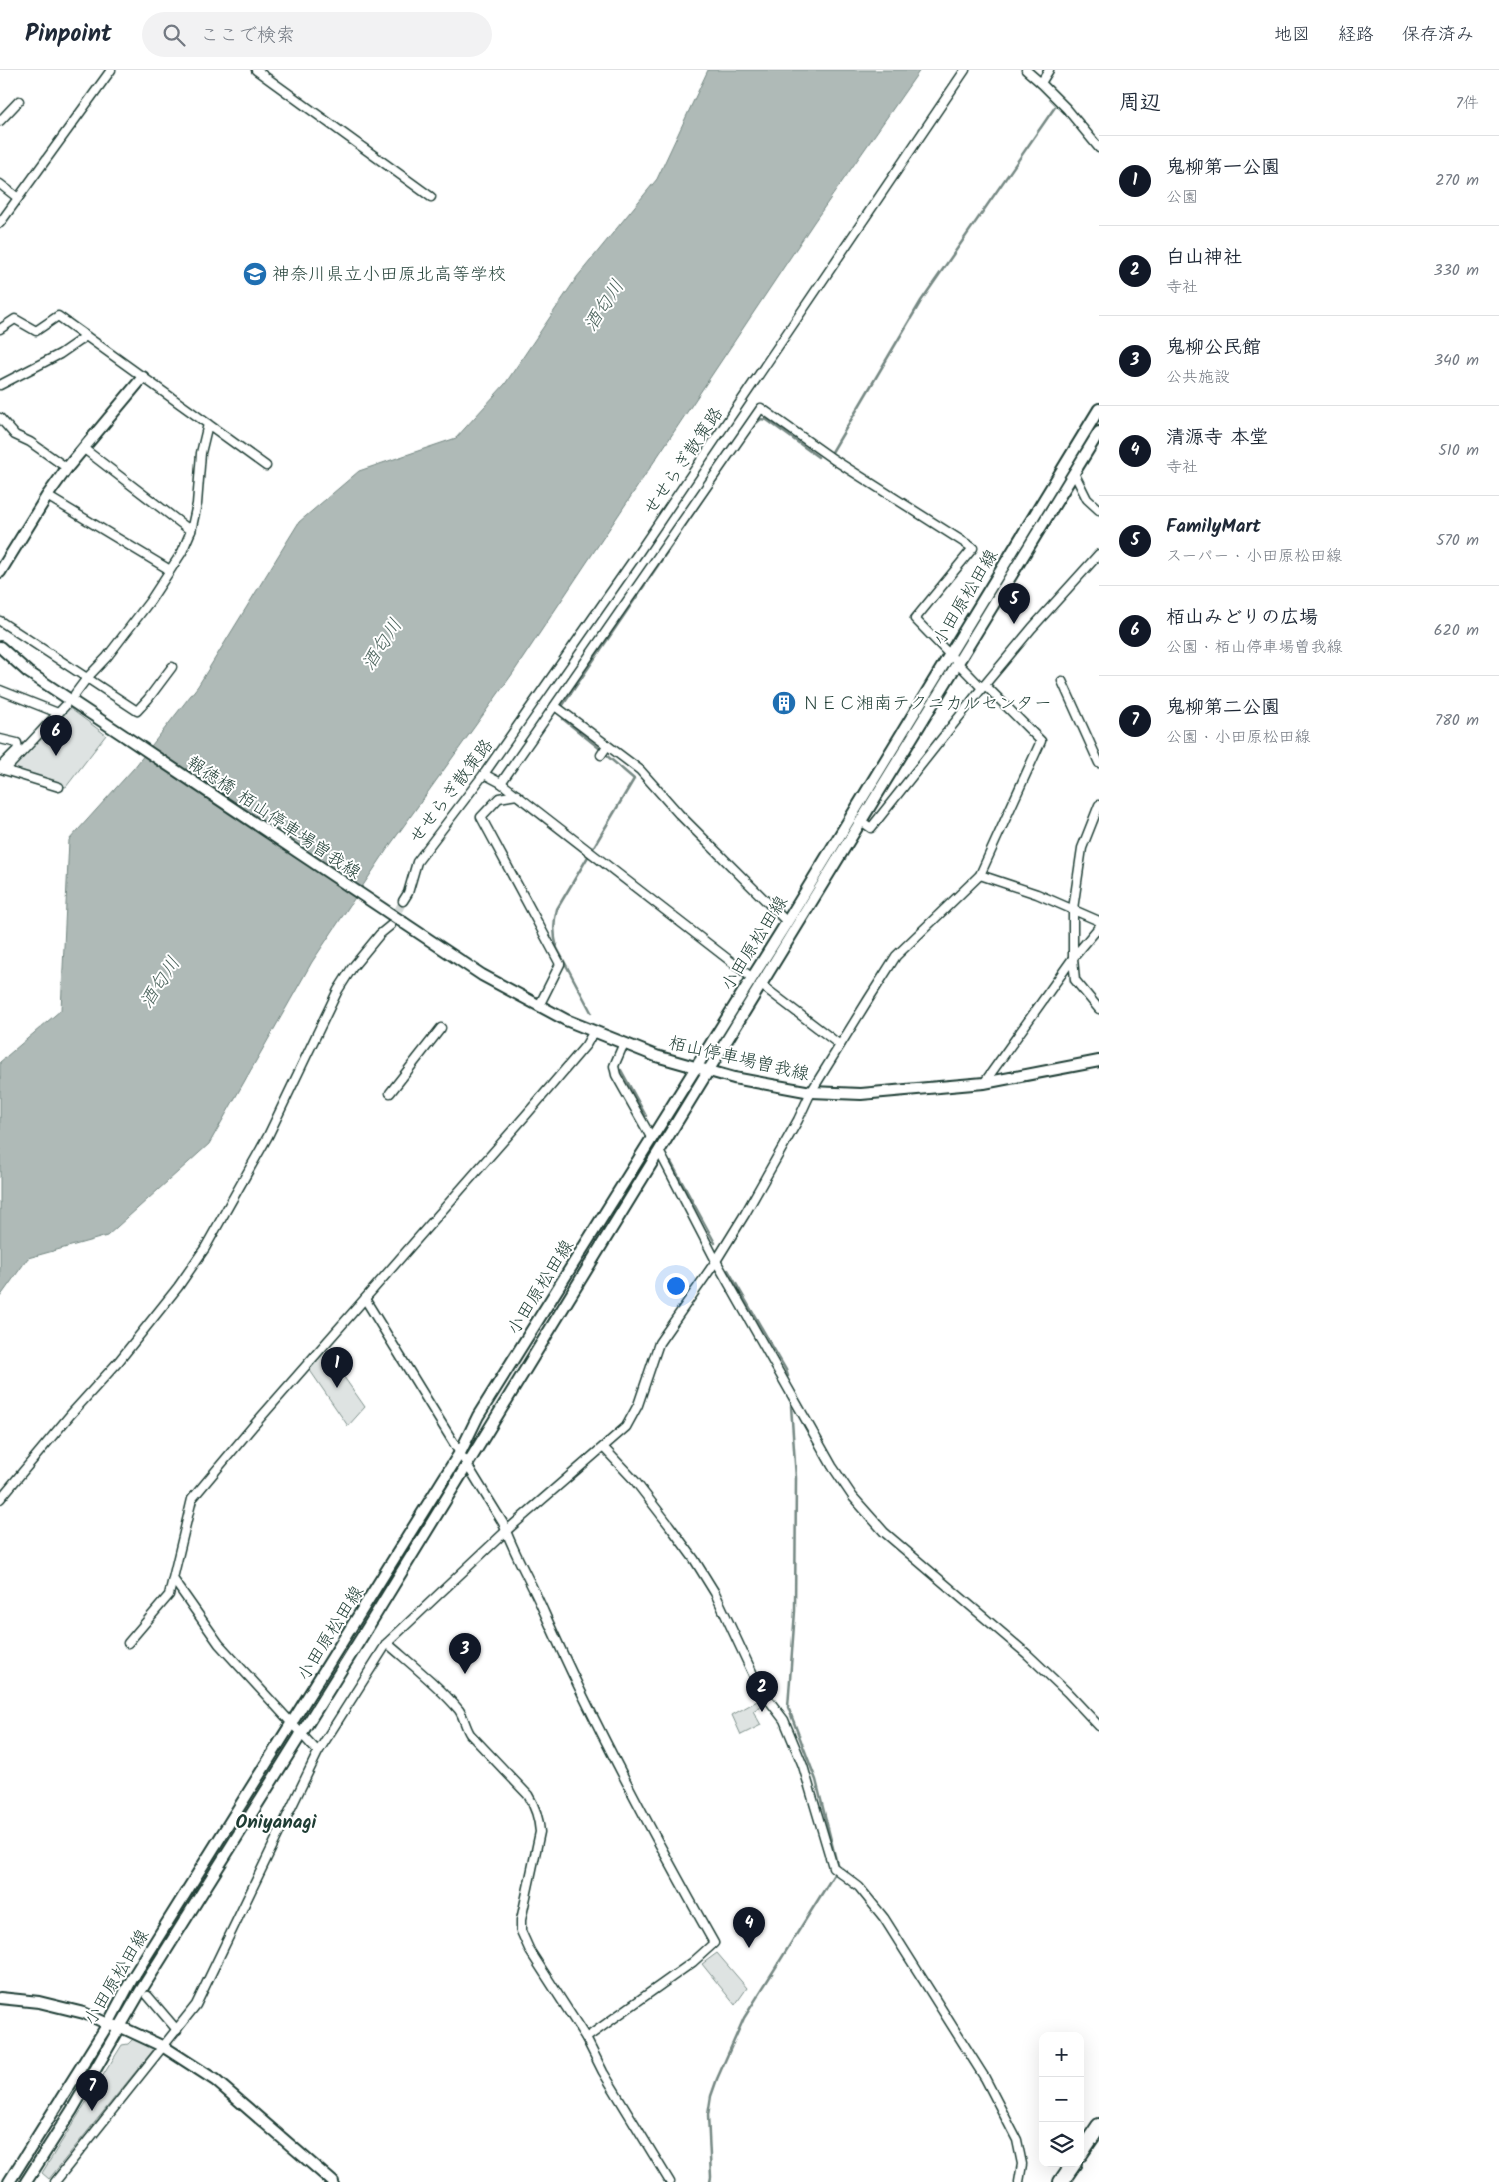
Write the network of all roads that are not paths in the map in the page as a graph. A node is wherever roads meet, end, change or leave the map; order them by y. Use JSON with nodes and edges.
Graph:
{"nodes":[{"id":1,"x":110,"y":70,"type":"edge"},
{"id":2,"x":256,"y":70,"type":"edge"},
{"id":3,"x":964,"y":70,"type":"edge"},
{"id":4,"x":1026,"y":70,"type":"edge"},
{"id":5,"x":1049,"y":70,"type":"edge"},
{"id":6,"x":1041,"y":83,"type":"junction"},
{"id":7,"x":19,"y":101,"type":"dead end"},
{"id":8,"x":0,"y":120,"type":"edge"},
{"id":9,"x":1099,"y":148,"type":"edge"},
{"id":10,"x":0,"y":184,"type":"edge"},
{"id":11,"x":431,"y":197,"type":"dead end"},
{"id":12,"x":18,"y":198,"type":"junction"},
{"id":13,"x":0,"y":223,"type":"edge"},
{"id":14,"x":0,"y":330,"type":"edge"},
{"id":15,"x":86,"y":336,"type":"junction"},
{"id":16,"x":142,"y":377,"type":"junction"},
{"id":17,"x":0,"y":385,"type":"edge"},
{"id":18,"x":1099,"y":409,"type":"edge"},
{"id":19,"x":0,"y":418,"type":"edge"},
{"id":20,"x":208,"y":424,"type":"junction"},
{"id":21,"x":1099,"y":432,"type":"edge"},
{"id":22,"x":83,"y":448,"type":"junction"},
{"id":23,"x":266,"y":466,"type":"dead end"},
{"id":24,"x":67,"y":468,"type":"junction"},
{"id":25,"x":1074,"y":473,"type":"junction"},
{"id":26,"x":47,"y":496,"type":"junction"},
{"id":27,"x":1099,"y":510,"type":"edge"},
{"id":28,"x":192,"y":531,"type":"junction"},
{"id":29,"x":1099,"y":554,"type":"edge"},
{"id":30,"x":170,"y":570,"type":"junction"},
{"id":31,"x":0,"y":572,"type":"edge"},
{"id":32,"x":0,"y":621,"type":"edge"},
{"id":33,"x":0,"y":647,"type":"edge"},
{"id":34,"x":949,"y":655,"type":"junction"},
{"id":35,"x":958,"y":664,"type":"junction"},
{"id":36,"x":172,"y":667,"type":"dead end"},
{"id":37,"x":87,"y":678,"type":"junction"},
{"id":38,"x":1062,"y":681,"type":"dead end"},
{"id":39,"x":983,"y":686,"type":"junction"},
{"id":40,"x":0,"y":690,"type":"edge"},
{"id":41,"x":75,"y":694,"type":"dead end"},
{"id":42,"x":64,"y":706,"type":"dead end"},
{"id":43,"x":554,"y":706,"type":"junction"},
{"id":44,"x":58,"y":713,"type":"junction"},
{"id":45,"x":0,"y":739,"type":"edge"},
{"id":46,"x":607,"y":746,"type":"junction"},
{"id":47,"x":20,"y":751,"type":"junction"},
{"id":48,"x":601,"y":755,"type":"dead end"},
{"id":49,"x":1099,"y":763,"type":"edge"},
{"id":50,"x":2,"y":769,"type":"edge"},
{"id":51,"x":484,"y":774,"type":"junction"},
{"id":52,"x":501,"y":783,"type":"junction"},
{"id":53,"x":59,"y":787,"type":"dead end"},
{"id":54,"x":516,"y":795,"type":"junction"},
{"id":55,"x":1099,"y":805,"type":"edge"},
{"id":56,"x":861,"y":821,"type":"junction"},
{"id":57,"x":980,"y":875,"type":"junction"},
{"id":58,"x":403,"y":901,"type":"tunnel mouth"},
{"id":59,"x":1073,"y":909,"type":"junction"},
{"id":60,"x":1099,"y":921,"type":"edge"},
{"id":61,"x":786,"y":922,"type":"junction"},
{"id":62,"x":404,"y":923,"type":"joint"},
{"id":63,"x":390,"y":925,"type":"tunnel mouth"},
{"id":64,"x":1099,"y":927,"type":"edge"},
{"id":65,"x":1073,"y":958,"type":"junction"},
{"id":66,"x":751,"y":977,"type":"junction"},
{"id":67,"x":760,"y":984,"type":"junction"},
{"id":68,"x":539,"y":1006,"type":"junction"},
{"id":69,"x":1099,"y":1009,"type":"edge"},
{"id":70,"x":441,"y":1028,"type":"dead end"},
{"id":71,"x":595,"y":1031,"type":"junction"},
{"id":72,"x":620,"y":1042,"type":"junction"},
{"id":73,"x":840,"y":1045,"type":"junction"},
{"id":74,"x":1099,"y":1061,"type":"edge"},
{"id":75,"x":696,"y":1068,"type":"junction"},
{"id":76,"x":708,"y":1070,"type":"junction"},
{"id":77,"x":984,"y":1083,"type":"junction"},
{"id":78,"x":811,"y":1092,"type":"junction"},
{"id":79,"x":390,"y":1093,"type":"dead end"},
{"id":80,"x":652,"y":1139,"type":"junction"},
{"id":81,"x":659,"y":1151,"type":"junction"},
{"id":82,"x":716,"y":1261,"type":"junction"},
{"id":83,"x":365,"y":1299,"type":"junction"},
{"id":84,"x":604,"y":1448,"type":"junction"},
{"id":85,"x":461,"y":1451,"type":"junction"},
{"id":86,"x":467,"y":1464,"type":"junction"},
{"id":87,"x":0,"y":1499,"type":"edge"},
{"id":88,"x":506,"y":1531,"type":"junction"},
{"id":89,"x":174,"y":1580,"type":"junction"},
{"id":90,"x":128,"y":1643,"type":"dead end"},
{"id":91,"x":387,"y":1643,"type":"junction"},
{"id":92,"x":292,"y":1725,"type":"junction"},
{"id":93,"x":1099,"y":1726,"type":"edge"},
{"id":94,"x":300,"y":1734,"type":"junction"},
{"id":95,"x":318,"y":1752,"type":"junction"},
{"id":96,"x":148,"y":1996,"type":"dead end"},
{"id":97,"x":0,"y":1998,"type":"edge"},
{"id":98,"x":108,"y":2024,"type":"junction"},
{"id":99,"x":121,"y":2027,"type":"junction"},
{"id":100,"x":177,"y":2030,"type":"junction"},
{"id":101,"x":586,"y":2038,"type":"junction"},
{"id":102,"x":164,"y":2047,"type":"junction"},
{"id":103,"x":1099,"y":2126,"type":"edge"},
{"id":104,"x":1084,"y":2148,"type":"edge"},
{"id":105,"x":1071,"y":2167,"type":"edge"},
{"id":106,"x":10,"y":2182,"type":"edge"},
{"id":107,"x":26,"y":2182,"type":"edge"},
{"id":108,"x":55,"y":2182,"type":"edge"},
{"id":109,"x":333,"y":2182,"type":"edge"},
{"id":110,"x":670,"y":2182,"type":"edge"},
{"id":111,"x":1019,"y":2182,"type":"edge"},
{"id":112,"x":1061,"y":2182,"type":"edge"}],
"edges":[{"from":1,"to":12,"type":"street"},
{"from":2,"to":11,"type":"street"},
{"from":3,"to":51,"type":"street","name":"せせらぎ散策路"},
{"from":4,"to":6,"type":"street"},
{"from":5,"to":6,"type":"street"},
{"from":6,"to":9,"type":"street"},
{"from":7,"to":8,"type":"street"},
{"from":10,"to":12,"type":"street"},
{"from":12,"to":13,"type":"street"},
{"from":14,"to":15,"type":"street"},
{"from":15,"to":16,"type":"street"},
{"from":15,"to":17,"type":"street"},
{"from":16,"to":20,"type":"street"},
{"from":16,"to":22,"type":"main road"},
{"from":18,"to":34,"type":"main road","name":"小田原松田線"},
{"from":19,"to":24,"type":"street"},
{"from":20,"to":23,"type":"street"},
{"from":20,"to":28,"type":"street"},
{"from":21,"to":25,"type":"main road","name":"小田原松田線"},
{"from":22,"to":24,"type":"main road"},
{"from":22,"to":28,"type":"street"},
{"from":24,"to":26,"type":"main road"},
{"from":25,"to":27,"type":"street"},
{"from":25,"to":35,"type":"main road","name":"小田原松田線"},
{"from":26,"to":30,"type":"street"},
{"from":26,"to":31,"type":"main road"},
{"from":28,"to":30,"type":"street"},
{"from":29,"to":39,"type":"street"},
{"from":30,"to":37,"type":"street"},
{"from":32,"to":37,"type":"street"},
{"from":33,"to":62,"type":"main road","name":"報徳橋 栢山停車場曽我線","bridge":true},
{"from":34,"to":35,"type":"street"},
{"from":34,"to":43,"type":"street"},
{"from":34,"to":61,"type":"main road","name":"小田原松田線"},
{"from":35,"to":39,"type":"street"},
{"from":35,"to":56,"type":"main road","name":"小田原松田線"},
{"from":36,"to":37,"type":"street"},
{"from":37,"to":41,"type":"street"},
{"from":38,"to":49,"type":"street"},
{"from":39,"to":56,"type":"street"},
{"from":39,"to":57,"type":"street"},
{"from":40,"to":44,"type":"street"},
{"from":42,"to":44,"type":"street"},
{"from":43,"to":46,"type":"street"},
{"from":43,"to":52,"type":"street"},
{"from":44,"to":47,"type":"street"},
{"from":45,"to":47,"type":"street"},
{"from":46,"to":48,"type":"street"},
{"from":46,"to":61,"type":"street"},
{"from":47,"to":50,"type":"street"},
{"from":50,"to":53,"type":"street"},
{"from":51,"to":52,"type":"street"},
{"from":51,"to":58,"type":"street","name":"せせらぎ散策路"},
{"from":52,"to":54,"type":"street"},
{"from":54,"to":66,"type":"street"},
{"from":54,"to":68,"type":"street"},
{"from":55,"to":59,"type":"street"},
{"from":56,"to":67,"type":"main road","name":"小田原松田線"},
{"from":57,"to":59,"type":"street"},
{"from":57,"to":73,"type":"street"},
{"from":59,"to":60,"type":"street"},
{"from":59,"to":65,"type":"street"},
{"from":61,"to":66,"type":"main road","name":"小田原松田線"},
{"from":62,"to":68,"type":"main road","name":"栢山停車場曽我線"},
{"from":63,"to":87,"type":"street"},
{"from":64,"to":65,"type":"street"},
{"from":65,"to":69,"type":"street"},
{"from":65,"to":77,"type":"street"},
{"from":66,"to":75,"type":"main road","name":"小田原松田線"},
{"from":67,"to":73,"type":"street"},
{"from":67,"to":76,"type":"main road","name":"小田原松田線"},
{"from":68,"to":71,"type":"main road","name":"栢山停車場曽我線"},
{"from":70,"to":79,"type":"street"},
{"from":71,"to":72,"type":"main road","name":"栢山停車場曽我線"},
{"from":71,"to":83,"type":"street"},
{"from":72,"to":75,"type":"main road","name":"栢山停車場曽我線"},
{"from":72,"to":80,"type":"street"},
{"from":73,"to":78,"type":"street"},
{"from":74,"to":77,"type":"main road","name":"栢山停車場曽我線"},
{"from":75,"to":76,"type":"main road","name":"栢山停車場曽我線"},
{"from":75,"to":80,"type":"main road","name":"小田原松田線"},
{"from":76,"to":78,"type":"main road","name":"栢山停車場曽我線"},
{"from":76,"to":81,"type":"main road","name":"小田原松田線"},
{"from":77,"to":78,"type":"main road","name":"栢山停車場曽我線"},
{"from":78,"to":82,"type":"street"},
{"from":80,"to":85,"type":"main road","name":"小田原松田線"},
{"from":81,"to":82,"type":"street"},
{"from":81,"to":86,"type":"main road","name":"小田原松田線"},
{"from":82,"to":84,"type":"street"},
{"from":82,"to":93,"type":"street"},
{"from":83,"to":85,"type":"street"},
{"from":83,"to":89,"type":"street"},
{"from":84,"to":88,"type":"street"},
{"from":84,"to":111,"type":"street"},
{"from":85,"to":86,"type":"street"},
{"from":85,"to":92,"type":"main road","name":"小田原松田線"},
{"from":86,"to":88,"type":"street"},
{"from":86,"to":94,"type":"main road","name":"小田原松田線"},
{"from":88,"to":91,"type":"street"},
{"from":88,"to":101,"type":"street"},
{"from":89,"to":90,"type":"street"},
{"from":89,"to":92,"type":"street"},
{"from":91,"to":95,"type":"street"},
{"from":91,"to":101,"type":"street"},
{"from":92,"to":94,"type":"street"},
{"from":92,"to":98,"type":"main road","name":"小田原松田線"},
{"from":94,"to":95,"type":"street"},
{"from":94,"to":99,"type":"main road","name":"小田原松田線"},
{"from":95,"to":100,"type":"street"},
{"from":96,"to":100,"type":"street"},
{"from":97,"to":98,"type":"main road"},
{"from":98,"to":99,"type":"main road"},
{"from":98,"to":106,"type":"main road","name":"小田原松田線"},
{"from":99,"to":102,"type":"main road"},
{"from":99,"to":107,"type":"main road","name":"小田原松田線"},
{"from":100,"to":102,"type":"street"},
{"from":101,"to":110,"type":"street"},
{"from":102,"to":108,"type":"street"},
{"from":102,"to":109,"type":"main road"},
{"from":103,"to":104,"type":"highway"},
{"from":105,"to":112,"type":"highway"}]}
